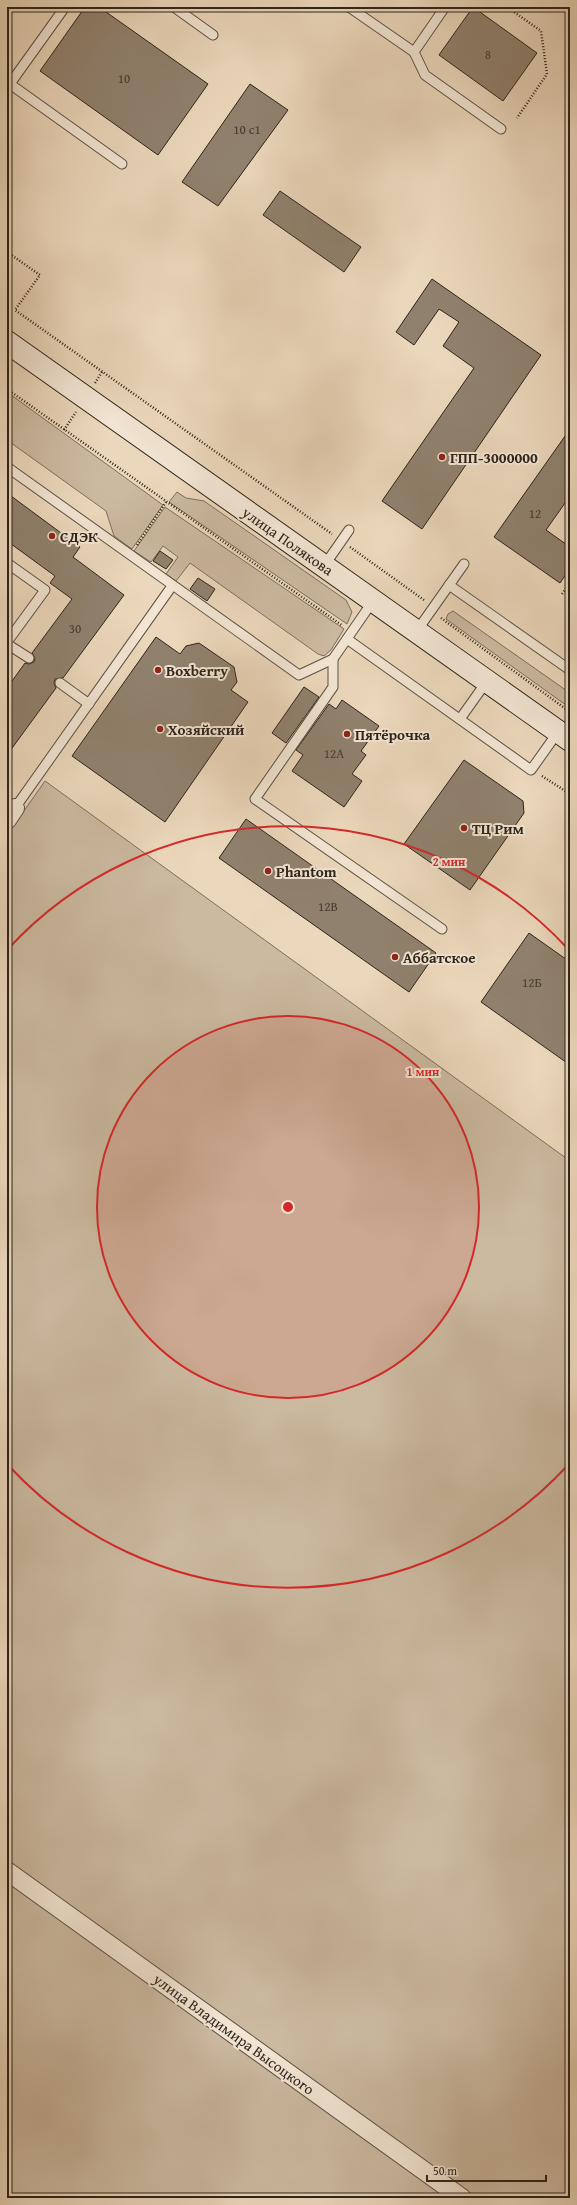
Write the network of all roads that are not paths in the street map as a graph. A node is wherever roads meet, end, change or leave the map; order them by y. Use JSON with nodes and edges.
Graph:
{"nodes":[{"id":1,"x":65,"y":7,"type":"edge"},
{"id":2,"x":174,"y":7,"type":"edge"},
{"id":3,"x":349,"y":7,"type":"edge"},
{"id":4,"x":445,"y":7,"type":"edge"},
{"id":5,"x":213,"y":35,"type":"dead end"},
{"id":6,"x":414,"y":52,"type":"junction"},
{"id":7,"x":8,"y":86,"type":"edge"},
{"id":8,"x":500,"y":129,"type":"dead end"},
{"id":9,"x":122,"y":164,"type":"dead end"},
{"id":10,"x":7,"y":342,"type":"edge"},
{"id":11,"x":7,"y":467,"type":"edge"},
{"id":12,"x":349,"y":530,"type":"dead end"},
{"id":13,"x":7,"y":562,"type":"edge"},
{"id":14,"x":464,"y":564,"type":"dead end"},
{"id":15,"x":324,"y":566,"type":"junction"},
{"id":16,"x":449,"y":585,"type":"junction"},
{"id":17,"x":172,"y":586,"type":"junction"},
{"id":18,"x":373,"y":601,"type":"junction"},
{"id":19,"x":416,"y":632,"type":"junction"},
{"id":20,"x":349,"y":636,"type":"junction"},
{"id":21,"x":7,"y":643,"type":"edge"},
{"id":22,"x":29,"y":658,"type":"dead end"},
{"id":23,"x":333,"y":659,"type":"junction"},
{"id":24,"x":570,"y":670,"type":"edge"},
{"id":25,"x":487,"y":682,"type":"junction"},
{"id":26,"x":60,"y":683,"type":"dead end"},
{"id":27,"x":89,"y":704,"type":"junction"},
{"id":28,"x":460,"y":719,"type":"junction"},
{"id":29,"x":564,"y":736,"type":"edge"},
{"id":30,"x":10,"y":810,"type":"edge"},
{"id":31,"x":442,"y":928,"type":"dead end"},
{"id":32,"x":7,"y":1871,"type":"edge"},
{"id":33,"x":462,"y":2198,"type":"edge"}],
"edges":[{"from":1,"to":7,"type":"lane"},
{"from":2,"to":5,"type":"lane"},
{"from":3,"to":6,"type":"lane"},
{"from":4,"to":6,"type":"lane"},
{"from":6,"to":8,"type":"lane"},
{"from":7,"to":9,"type":"lane"},
{"from":10,"to":15,"type":"main road","name":"улица Полякова"},
{"from":11,"to":17,"type":"lane"},
{"from":12,"to":15,"type":"lane"},
{"from":13,"to":21,"type":"lane"},
{"from":14,"to":16,"type":"lane"},
{"from":15,"to":18,"type":"main road","name":"улица Полякова"},
{"from":16,"to":19,"type":"lane"},
{"from":16,"to":24,"type":"lane"},
{"from":17,"to":23,"type":"lane"},
{"from":17,"to":27,"type":"lane"},
{"from":18,"to":19,"type":"main road","name":"улица Полякова"},
{"from":18,"to":20,"type":"lane"},
{"from":19,"to":25,"type":"main road","name":"улица Полякова"},
{"from":20,"to":23,"type":"lane"},
{"from":20,"to":28,"type":"lane"},
{"from":21,"to":22,"type":"lane"},
{"from":23,"to":31,"type":"lane"},
{"from":25,"to":28,"type":"lane"},
{"from":25,"to":29,"type":"main road","name":"улица Полякова"},
{"from":26,"to":27,"type":"lane"},
{"from":27,"to":30,"type":"lane"},
{"from":28,"to":29,"type":"lane"},
{"from":32,"to":33,"type":"street","name":"улица Владимира Высоцкого"}]}
